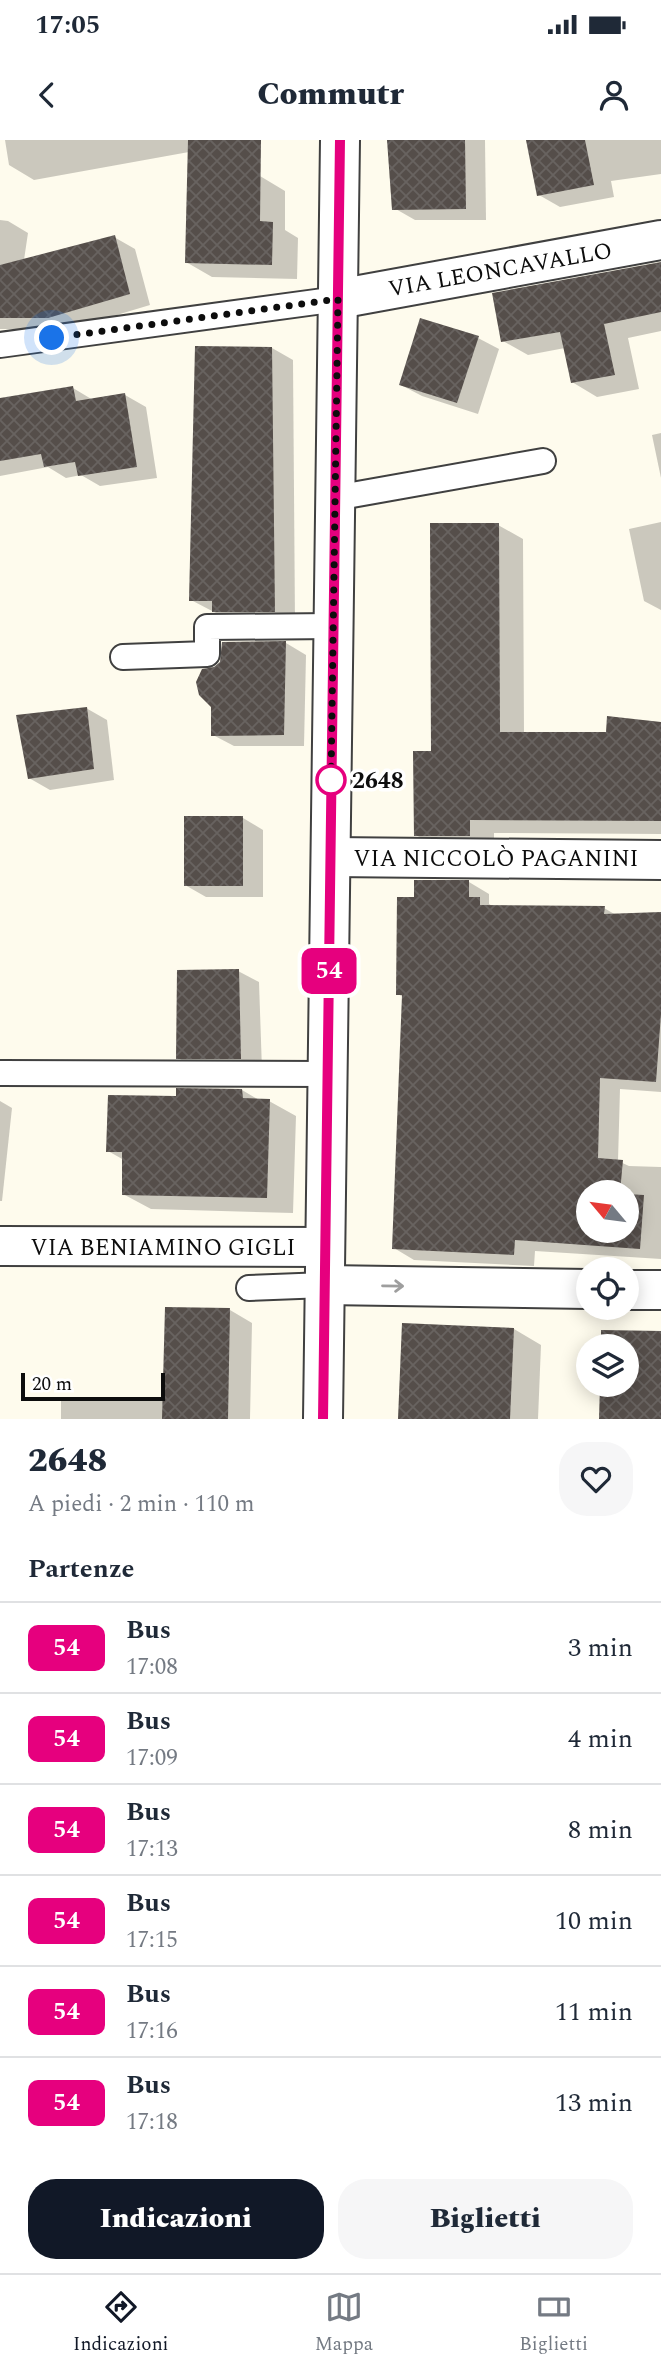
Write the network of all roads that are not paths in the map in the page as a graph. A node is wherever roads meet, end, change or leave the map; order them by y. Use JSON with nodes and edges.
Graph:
{"nodes":[{"id":1,"x":340,"y":140,"type":"edge"},
{"id":2,"x":661,"y":240,"type":"edge"},
{"id":3,"x":338,"y":299,"type":"junction"},
{"id":4,"x":0,"y":345,"type":"edge"},
{"id":5,"x":543,"y":461,"type":"dead end"},
{"id":6,"x":335,"y":498,"type":"junction"},
{"id":7,"x":334,"y":626,"type":"junction"},
{"id":8,"x":122,"y":657,"type":"dead end"},
{"id":9,"x":331,"y":857,"type":"junction"},
{"id":10,"x":661,"y":860,"type":"edge"},
{"id":11,"x":0,"y":1073,"type":"edge"},
{"id":12,"x":328,"y":1074,"type":"junction"},
{"id":13,"x":0,"y":1246,"type":"edge"},
{"id":14,"x":325,"y":1247,"type":"junction"},
{"id":15,"x":325,"y":1285,"type":"junction"},
{"id":16,"x":249,"y":1288,"type":"dead end"},
{"id":17,"x":576,"y":1289,"type":"edge"},
{"id":18,"x":639,"y":1290,"type":"edge"},
{"id":19,"x":661,"y":1290,"type":"edge"},
{"id":20,"x":323,"y":1419,"type":"edge"}],
"edges":[{"from":1,"to":3,"type":"street"},
{"from":2,"to":3,"type":"street","name":"VIA LEONCAVALLO"},
{"from":3,"to":4,"type":"lane"},
{"from":3,"to":6,"type":"street"},
{"from":5,"to":6,"type":"lane"},
{"from":6,"to":7,"type":"street"},
{"from":7,"to":8,"type":"lane"},
{"from":7,"to":9,"type":"street"},
{"from":9,"to":10,"type":"street","name":"VIA NICCOLÒ PAGANINI"},
{"from":9,"to":12,"type":"street"},
{"from":11,"to":12,"type":"lane"},
{"from":12,"to":14,"type":"street"},
{"from":13,"to":14,"type":"street","name":"VIA BENIAMINO GIGLI"},
{"from":14,"to":15,"type":"street"},
{"from":15,"to":16,"type":"lane"},
{"from":15,"to":17,"type":"street","one_way":true},
{"from":15,"to":20,"type":"street"},
{"from":18,"to":19,"type":"street"}]}
